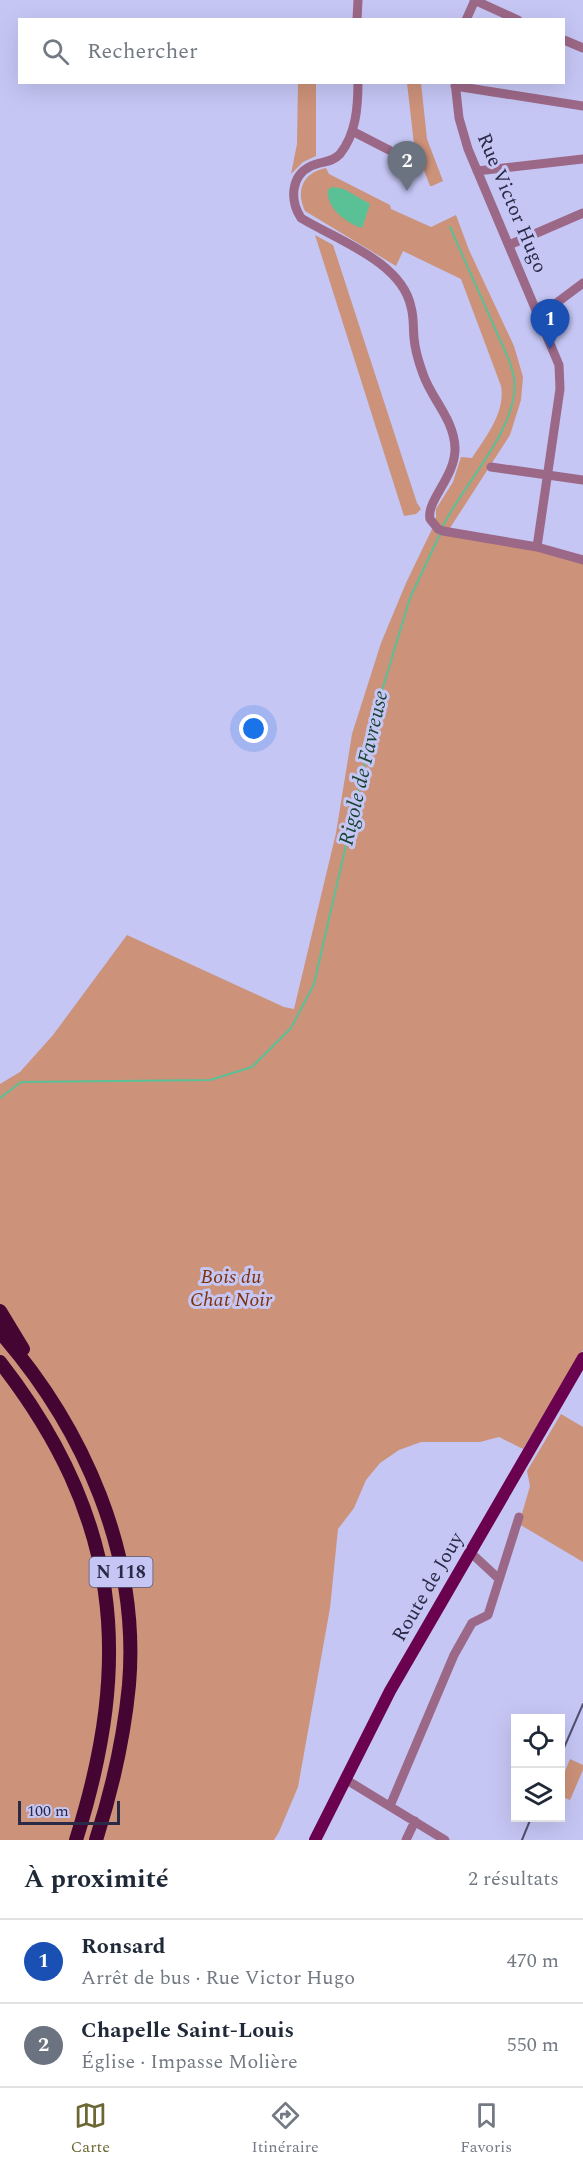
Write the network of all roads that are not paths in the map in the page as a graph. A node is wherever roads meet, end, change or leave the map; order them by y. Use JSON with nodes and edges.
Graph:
{"nodes":[{"id":1,"x":358,"y":0,"type":"edge"},
{"id":2,"x":475,"y":0,"type":"edge"},
{"id":3,"x":357,"y":18,"type":"edge"},
{"id":4,"x":467,"y":18,"type":"edge"},
{"id":5,"x":514,"y":18,"type":"edge"},
{"id":6,"x":565,"y":40,"type":"edge"},
{"id":7,"x":583,"y":48,"type":"edge"},
{"id":8,"x":358,"y":84,"type":"edge"},
{"id":9,"x":455,"y":85,"type":"edge"},
{"id":10,"x":583,"y":106,"type":"edge"},
{"id":11,"x":352,"y":131,"type":"junction"},
{"id":12,"x":390,"y":150,"type":"dead end"},
{"id":13,"x":583,"y":159,"type":"edge"},
{"id":14,"x":477,"y":171,"type":"junction"},
{"id":15,"x":583,"y":213,"type":"edge"},
{"id":16,"x":509,"y":245,"type":"junction"},
{"id":17,"x":583,"y":283,"type":"edge"},
{"id":18,"x":539,"y":316,"type":"junction"},
{"id":19,"x":491,"y":467,"type":"dead end"},
{"id":20,"x":548,"y":475,"type":"junction"},
{"id":21,"x":583,"y":480,"type":"edge"},
{"id":22,"x":537,"y":547,"type":"junction"},
{"id":23,"x":583,"y":560,"type":"edge"},
{"id":24,"x":0,"y":1311,"type":"edge"},
{"id":25,"x":0,"y":1332,"type":"edge"},
{"id":26,"x":583,"y":1358,"type":"edge"},
{"id":27,"x":0,"y":1362,"type":"edge"},
{"id":28,"x":38,"y":1381,"type":"junction"},
{"id":29,"x":519,"y":1517,"type":"dead end"},
{"id":30,"x":470,"y":1552,"type":"junction"},
{"id":31,"x":498,"y":1578,"type":"junction"},
{"id":32,"x":345,"y":1779,"type":"junction"},
{"id":33,"x":390,"y":1806,"type":"junction"},
{"id":34,"x":415,"y":1821,"type":"junction"},
{"id":35,"x":76,"y":1840,"type":"edge"},
{"id":36,"x":96,"y":1840,"type":"edge"},
{"id":37,"x":315,"y":1840,"type":"edge"},
{"id":38,"x":406,"y":1840,"type":"edge"},
{"id":39,"x":445,"y":1840,"type":"edge"}],
"edges":[{"from":1,"to":3,"type":"street"},
{"from":2,"to":4,"type":"street"},
{"from":2,"to":5,"type":"street"},
{"from":6,"to":7,"type":"street"},
{"from":8,"to":11,"type":"street"},
{"from":9,"to":10,"type":"street"},
{"from":9,"to":14,"type":"street","name":"Rue Victor Hugo"},
{"from":11,"to":12,"type":"street"},
{"from":11,"to":22,"type":"street"},
{"from":13,"to":14,"type":"street"},
{"from":14,"to":16,"type":"street","name":"Rue Victor Hugo"},
{"from":15,"to":16,"type":"street"},
{"from":16,"to":18,"type":"street","name":"Rue Victor Hugo"},
{"from":17,"to":18,"type":"street"},
{"from":18,"to":20,"type":"street","name":"Rue Victor Hugo"},
{"from":19,"to":20,"type":"street"},
{"from":20,"to":21,"type":"street"},
{"from":20,"to":22,"type":"street","name":"Rue Victor Hugo"},
{"from":22,"to":23,"type":"street"},
{"from":24,"to":28,"type":"highway"},
{"from":25,"to":28,"type":"highway","number":"N 118"},
{"from":26,"to":30,"type":"main road","name":"Route de Jouy"},
{"from":27,"to":35,"type":"highway","number":"N 118"},
{"from":28,"to":36,"type":"highway","number":"N 118"},
{"from":29,"to":31,"type":"street"},
{"from":30,"to":31,"type":"street"},
{"from":30,"to":32,"type":"main road","name":"Route de Jouy"},
{"from":31,"to":33,"type":"street"},
{"from":32,"to":33,"type":"street"},
{"from":32,"to":37,"type":"main road","name":"Route de Jouy"},
{"from":33,"to":34,"type":"street"},
{"from":34,"to":38,"type":"street"},
{"from":34,"to":39,"type":"street"}]}
